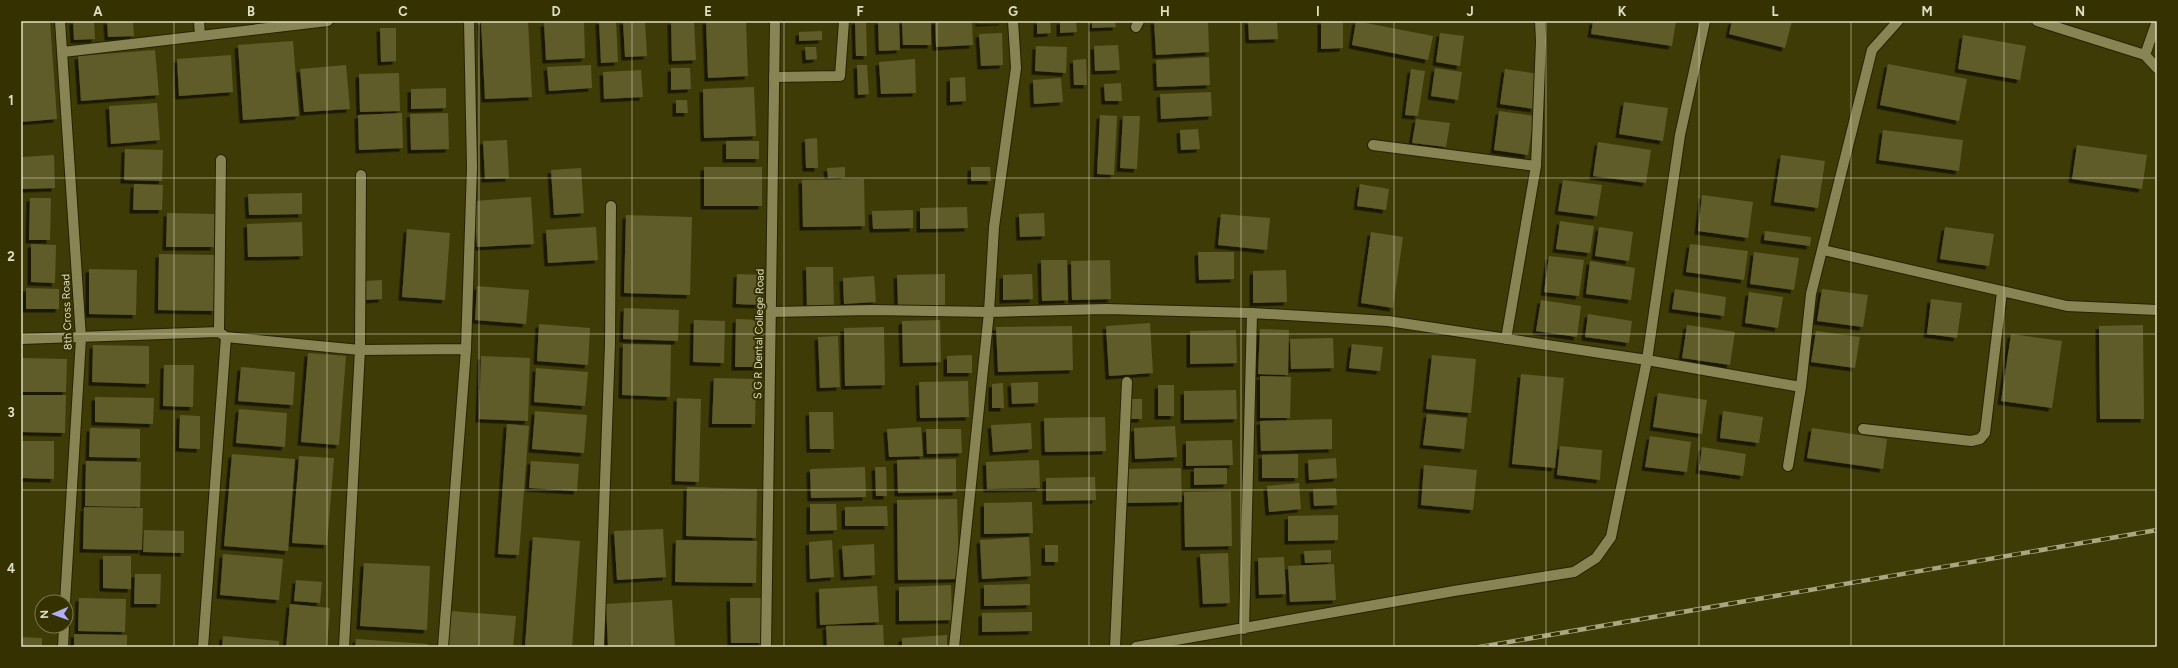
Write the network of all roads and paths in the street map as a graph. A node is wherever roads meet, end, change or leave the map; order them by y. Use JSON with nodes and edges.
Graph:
{"nodes":[{"id":1,"x":60,"y":21,"type":"edge"},
{"id":2,"x":199,"y":21,"type":"edge"},
{"id":3,"x":328,"y":21,"type":"edge"},
{"id":4,"x":469,"y":21,"type":"edge"},
{"id":5,"x":775,"y":21,"type":"edge"},
{"id":6,"x":844,"y":21,"type":"edge"},
{"id":7,"x":1013,"y":21,"type":"edge"},
{"id":8,"x":1540,"y":21,"type":"edge"},
{"id":9,"x":1705,"y":21,"type":"edge"},
{"id":10,"x":1898,"y":21,"type":"edge"},
{"id":11,"x":2037,"y":21,"type":"edge"},
{"id":12,"x":2157,"y":21,"type":"edge"},
{"id":13,"x":200,"y":36,"type":"junction"},
{"id":14,"x":63,"y":52,"type":"junction"},
{"id":15,"x":2145,"y":55,"type":"junction"},
{"id":16,"x":2157,"y":68,"type":"edge"},
{"id":17,"x":774,"y":77,"type":"junction"},
{"id":18,"x":1373,"y":145,"type":"dead end"},
{"id":19,"x":221,"y":160,"type":"dead end"},
{"id":20,"x":1536,"y":166,"type":"junction"},
{"id":21,"x":361,"y":175,"type":"dead end"},
{"id":22,"x":611,"y":206,"type":"dead end"},
{"id":23,"x":1823,"y":250,"type":"junction"},
{"id":24,"x":2002,"y":292,"type":"junction"},
{"id":25,"x":2157,"y":310,"type":"edge"},
{"id":26,"x":771,"y":312,"type":"junction"},
{"id":27,"x":990,"y":312,"type":"junction"},
{"id":28,"x":1252,"y":312,"type":"junction"},
{"id":29,"x":222,"y":335,"type":"junction"},
{"id":30,"x":81,"y":338,"type":"junction"},
{"id":31,"x":21,"y":339,"type":"edge"},
{"id":32,"x":1506,"y":339,"type":"junction"},
{"id":33,"x":466,"y":349,"type":"junction"},
{"id":34,"x":360,"y":350,"type":"junction"},
{"id":35,"x":1647,"y":360,"type":"junction"},
{"id":36,"x":1127,"y":382,"type":"dead end"},
{"id":37,"x":1801,"y":386,"type":"junction"},
{"id":38,"x":1863,"y":429,"type":"dead end"},
{"id":39,"x":1788,"y":466,"type":"dead end"},
{"id":40,"x":65,"y":594,"type":"edge"},
{"id":41,"x":1244,"y":629,"type":"junction"},
{"id":42,"x":64,"y":634,"type":"edge"},
{"id":43,"x":63,"y":647,"type":"edge"},
{"id":44,"x":203,"y":647,"type":"edge"},
{"id":45,"x":344,"y":647,"type":"edge"},
{"id":46,"x":443,"y":647,"type":"edge"},
{"id":47,"x":598,"y":647,"type":"edge"},
{"id":48,"x":766,"y":647,"type":"edge"},
{"id":49,"x":954,"y":647,"type":"edge"},
{"id":50,"x":1115,"y":647,"type":"edge"},
{"id":51,"x":1136,"y":647,"type":"edge"}],
"edges":[{"from":1,"to":14,"type":"street","name":"8th Cross Road"},
{"from":2,"to":13,"type":"street"},
{"from":3,"to":13,"type":"street"},
{"from":4,"to":33,"type":"street"},
{"from":5,"to":17,"type":"street","name":"S G R Dental College Road"},
{"from":6,"to":17,"type":"street"},
{"from":7,"to":27,"type":"street"},
{"from":8,"to":20,"type":"street"},
{"from":9,"to":35,"type":"street"},
{"from":10,"to":23,"type":"street"},
{"from":11,"to":15,"type":"street"},
{"from":12,"to":15,"type":"street"},
{"from":13,"to":14,"type":"street"},
{"from":14,"to":30,"type":"street","name":"8th Cross Road"},
{"from":15,"to":16,"type":"street"},
{"from":17,"to":26,"type":"street","name":"S G R Dental College Road"},
{"from":18,"to":20,"type":"street"},
{"from":19,"to":29,"type":"street"},
{"from":20,"to":32,"type":"street"},
{"from":21,"to":34,"type":"street"},
{"from":22,"to":47,"type":"street"},
{"from":23,"to":24,"type":"street"},
{"from":23,"to":37,"type":"street"},
{"from":24,"to":25,"type":"street"},
{"from":24,"to":38,"type":"street"},
{"from":26,"to":27,"type":"street"},
{"from":26,"to":48,"type":"street","name":"S G R Dental College Road"},
{"from":27,"to":28,"type":"street"},
{"from":27,"to":49,"type":"street"},
{"from":28,"to":32,"type":"street"},
{"from":28,"to":41,"type":"street"},
{"from":29,"to":30,"type":"street"},
{"from":29,"to":34,"type":"street"},
{"from":29,"to":44,"type":"street"},
{"from":30,"to":31,"type":"street"},
{"from":30,"to":40,"type":"street","name":"8th Cross Road"},
{"from":32,"to":35,"type":"street"},
{"from":33,"to":34,"type":"street"},
{"from":33,"to":46,"type":"street"},
{"from":34,"to":45,"type":"street"},
{"from":35,"to":37,"type":"street"},
{"from":35,"to":41,"type":"street"},
{"from":36,"to":50,"type":"street"},
{"from":37,"to":39,"type":"street"},
{"from":41,"to":51,"type":"street"},
{"from":42,"to":43,"type":"street"}]}
